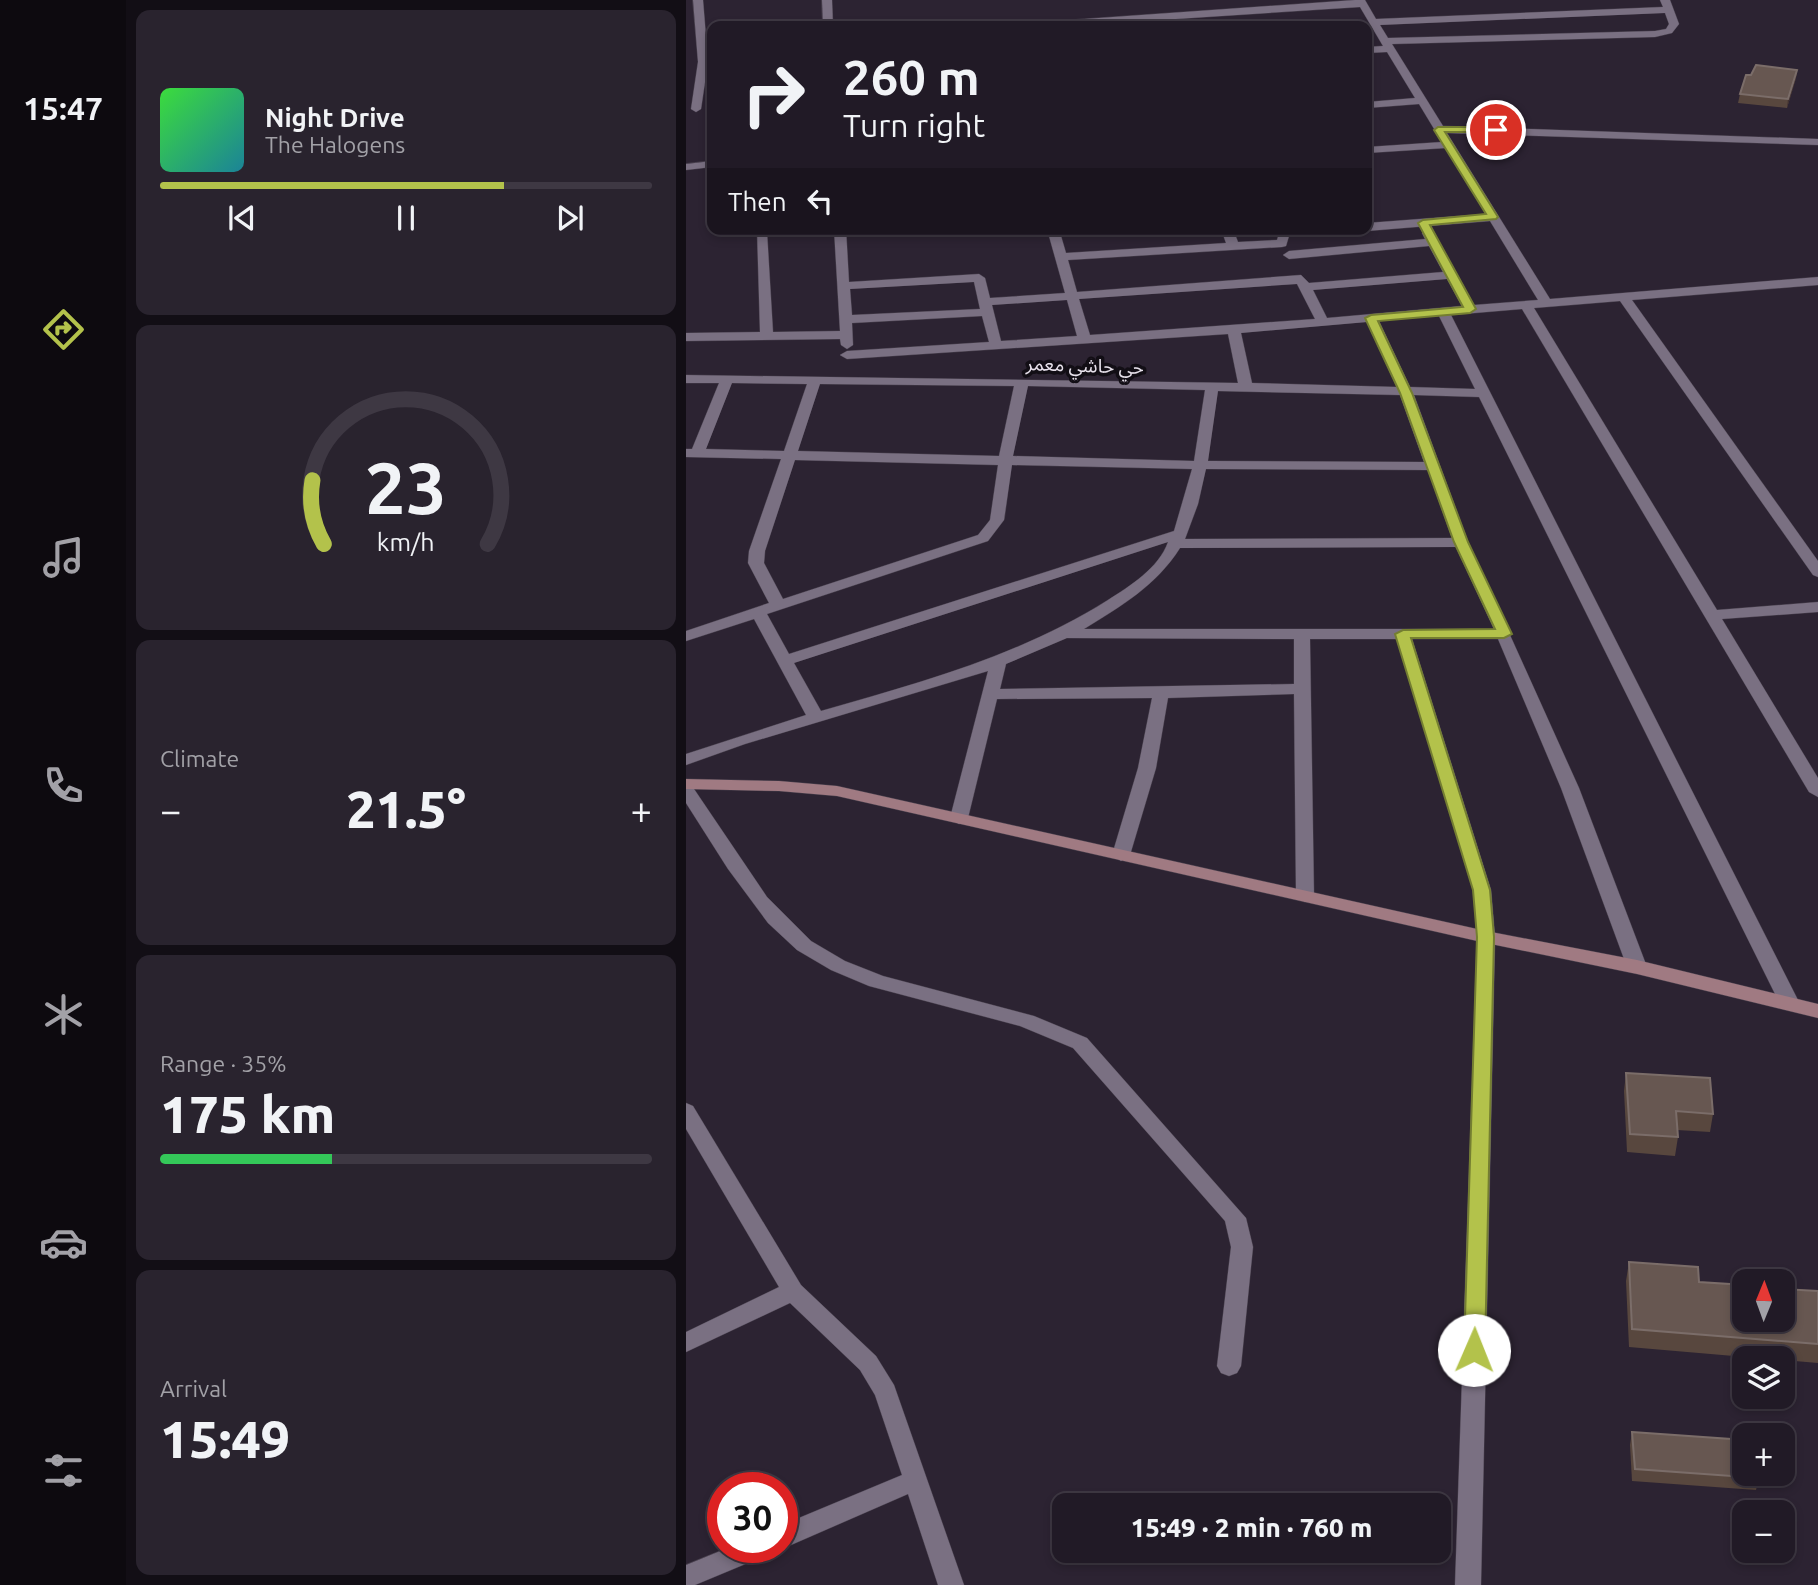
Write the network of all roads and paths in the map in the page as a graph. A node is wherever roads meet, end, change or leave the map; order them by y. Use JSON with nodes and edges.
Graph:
{"nodes":[{"id":1,"x":698,"y":0,"type":"edge"},
{"id":2,"x":827,"y":0,"type":"edge"},
{"id":3,"x":1185,"y":0,"type":"edge"},
{"id":4,"x":1262,"y":0,"type":"edge"},
{"id":5,"x":1361,"y":2,"type":"edge"},
{"id":6,"x":1667,"y":5,"type":"edge"},
{"id":7,"x":1268,"y":11,"type":"junction"},
{"id":8,"x":1213,"y":14,"type":"junction"},
{"id":9,"x":1192,"y":16,"type":"junction"},
{"id":10,"x":827,"y":21,"type":"edge"},
{"id":11,"x":1161,"y":21,"type":"edge"},
{"id":12,"x":1217,"y":21,"type":"edge"},
{"id":13,"x":1373,"y":22,"type":"junction"},
{"id":14,"x":707,"y":34,"type":"edge"},
{"id":15,"x":700,"y":35,"type":"junction"},
{"id":16,"x":686,"y":36,"type":"edge"},
{"id":17,"x":1386,"y":45,"type":"junction"},
{"id":18,"x":1372,"y":49,"type":"edge"},
{"id":19,"x":703,"y":58,"type":"edge"},
{"id":20,"x":707,"y":82,"type":"edge"},
{"id":21,"x":686,"y":83,"type":"edge"},
{"id":22,"x":1421,"y":101,"type":"junction"},
{"id":23,"x":1372,"y":105,"type":"edge"},
{"id":24,"x":691,"y":109,"type":"edge"},
{"id":25,"x":1438,"y":130,"type":"junction"},
{"id":26,"x":1818,"y":142,"type":"edge"},
{"id":27,"x":1448,"y":145,"type":"junction"},
{"id":28,"x":1372,"y":150,"type":"edge"},
{"id":29,"x":707,"y":165,"type":"edge"},
{"id":30,"x":686,"y":167,"type":"edge"},
{"id":31,"x":1492,"y":217,"type":"junction"},
{"id":32,"x":1423,"y":223,"type":"junction"},
{"id":33,"x":1372,"y":227,"type":"edge"},
{"id":34,"x":761,"y":235,"type":"edge"},
{"id":35,"x":840,"y":235,"type":"edge"},
{"id":36,"x":1055,"y":235,"type":"edge"},
{"id":37,"x":1229,"y":235,"type":"edge"},
{"id":38,"x":1282,"y":235,"type":"edge"},
{"id":39,"x":1433,"y":242,"type":"junction"},
{"id":40,"x":1234,"y":247,"type":"junction"},
{"id":41,"x":1286,"y":249,"type":"junction"},
{"id":42,"x":1061,"y":257,"type":"junction"},
{"id":43,"x":1451,"y":275,"type":"junction"},
{"id":44,"x":1818,"y":281,"type":"edge"},
{"id":45,"x":1303,"y":284,"type":"junction"},
{"id":46,"x":844,"y":286,"type":"junction"},
{"id":47,"x":1072,"y":295,"type":"junction"},
{"id":48,"x":1624,"y":297,"type":"junction"},
{"id":49,"x":1546,"y":303,"type":"junction"},
{"id":50,"x":1526,"y":304,"type":"junction"},
{"id":51,"x":987,"y":307,"type":"junction"},
{"id":52,"x":1470,"y":309,"type":"junction"},
{"id":53,"x":1443,"y":312,"type":"junction"},
{"id":54,"x":1371,"y":318,"type":"junction"},
{"id":55,"x":846,"y":319,"type":"junction"},
{"id":56,"x":1323,"y":322,"type":"junction"},
{"id":57,"x":1234,"y":330,"type":"junction"},
{"id":58,"x":847,"y":335,"type":"junction"},
{"id":59,"x":767,"y":336,"type":"junction"},
{"id":60,"x":686,"y":337,"type":"edge"},
{"id":61,"x":1085,"y":340,"type":"junction"},
{"id":62,"x":996,"y":346,"type":"junction"},
{"id":63,"x":847,"y":355,"type":"junction"},
{"id":64,"x":686,"y":379,"type":"edge"},
{"id":65,"x":727,"y":379,"type":"junction"},
{"id":66,"x":815,"y":380,"type":"junction"},
{"id":67,"x":846,"y":380,"type":"junction"},
{"id":68,"x":1022,"y":382,"type":"junction"},
{"id":69,"x":1212,"y":388,"type":"junction"},
{"id":70,"x":1246,"y":389,"type":"junction"},
{"id":71,"x":1406,"y":393,"type":"junction"},
{"id":72,"x":1483,"y":393,"type":"junction"},
{"id":73,"x":692,"y":453,"type":"edge"},
{"id":74,"x":789,"y":457,"type":"junction"},
{"id":75,"x":1006,"y":458,"type":"junction"},
{"id":76,"x":1201,"y":465,"type":"junction"},
{"id":77,"x":1431,"y":466,"type":"junction"},
{"id":78,"x":1176,"y":539,"type":"junction"},
{"id":79,"x":1461,"y":542,"type":"junction"},
{"id":80,"x":1818,"y":572,"type":"edge"},
{"id":81,"x":778,"y":605,"type":"junction"},
{"id":82,"x":1818,"y":607,"type":"edge"},
{"id":83,"x":758,"y":612,"type":"junction"},
{"id":84,"x":1713,"y":615,"type":"junction"},
{"id":85,"x":1063,"y":634,"type":"junction"},
{"id":86,"x":1302,"y":634,"type":"junction"},
{"id":87,"x":1403,"y":634,"type":"junction"},
{"id":88,"x":1504,"y":634,"type":"junction"},
{"id":89,"x":686,"y":636,"type":"edge"},
{"id":90,"x":999,"y":660,"type":"junction"},
{"id":91,"x":785,"y":661,"type":"junction"},
{"id":92,"x":1303,"y":689,"type":"junction"},
{"id":93,"x":1161,"y":693,"type":"junction"},
{"id":94,"x":990,"y":694,"type":"junction"},
{"id":95,"x":816,"y":717,"type":"junction"},
{"id":96,"x":686,"y":760,"type":"edge"},
{"id":97,"x":686,"y":784,"type":"edge"},
{"id":98,"x":686,"y":790,"type":"edge"},
{"id":99,"x":1818,"y":792,"type":"edge"},
{"id":100,"x":958,"y":818,"type":"junction"},
{"id":101,"x":1121,"y":855,"type":"junction"},
{"id":102,"x":1305,"y":896,"type":"junction"},
{"id":103,"x":1486,"y":937,"type":"junction"},
{"id":104,"x":1637,"y":967,"type":"junction"},
{"id":105,"x":1790,"y":1004,"type":"junction"},
{"id":106,"x":1818,"y":1011,"type":"edge"},
{"id":107,"x":686,"y":1111,"type":"edge"},
{"id":108,"x":793,"y":1291,"type":"junction"},
{"id":109,"x":686,"y":1343,"type":"edge"},
{"id":110,"x":1229,"y":1366,"type":"dead end"},
{"id":111,"x":915,"y":1480,"type":"junction"},
{"id":112,"x":798,"y":1530,"type":"edge"},
{"id":113,"x":720,"y":1563,"type":"edge"},
{"id":114,"x":686,"y":1577,"type":"edge"},
{"id":115,"x":951,"y":1585,"type":"edge"},
{"id":116,"x":1468,"y":1585,"type":"edge"}],
"edges":[{"from":1,"to":15,"type":"street"},
{"from":2,"to":10,"type":"street"},
{"from":3,"to":9,"type":"street"},
{"from":4,"to":7,"type":"street"},
{"from":5,"to":7,"type":"street"},
{"from":5,"to":13,"type":"street"},
{"from":6,"to":13,"type":"street"},
{"from":6,"to":17,"type":"street"},
{"from":7,"to":8,"type":"street"},
{"from":8,"to":9,"type":"street"},
{"from":8,"to":12,"type":"street"},
{"from":9,"to":11,"type":"street"},
{"from":13,"to":17,"type":"street"},
{"from":14,"to":15,"type":"street"},
{"from":15,"to":16,"type":"street"},
{"from":15,"to":19,"type":"street"},
{"from":17,"to":18,"type":"street"},
{"from":17,"to":22,"type":"street"},
{"from":19,"to":20,"type":"street"},
{"from":20,"to":21,"type":"street"},
{"from":20,"to":24,"type":"street"},
{"from":22,"to":23,"type":"street"},
{"from":22,"to":25,"type":"street"},
{"from":25,"to":26,"type":"street"},
{"from":25,"to":27,"type":"street"},
{"from":27,"to":28,"type":"street"},
{"from":27,"to":31,"type":"street"},
{"from":29,"to":30,"type":"street"},
{"from":31,"to":32,"type":"street"},
{"from":31,"to":49,"type":"street"},
{"from":32,"to":33,"type":"street"},
{"from":32,"to":39,"type":"street"},
{"from":34,"to":59,"type":"street"},
{"from":35,"to":46,"type":"street"},
{"from":36,"to":42,"type":"street"},
{"from":37,"to":40,"type":"street"},
{"from":38,"to":41,"type":"street"},
{"from":39,"to":41,"type":"street"},
{"from":39,"to":43,"type":"street"},
{"from":40,"to":41,"type":"street"},
{"from":40,"to":42,"type":"street"},
{"from":41,"to":45,"type":"street"},
{"from":42,"to":47,"type":"street"},
{"from":43,"to":45,"type":"street"},
{"from":43,"to":52,"type":"street"},
{"from":44,"to":48,"type":"street"},
{"from":45,"to":47,"type":"street"},
{"from":45,"to":56,"type":"street"},
{"from":46,"to":51,"type":"street"},
{"from":46,"to":55,"type":"street"},
{"from":47,"to":51,"type":"street"},
{"from":47,"to":61,"type":"street"},
{"from":48,"to":49,"type":"street"},
{"from":48,"to":80,"type":"street"},
{"from":49,"to":50,"type":"street"},
{"from":50,"to":52,"type":"street"},
{"from":50,"to":84,"type":"street"},
{"from":51,"to":55,"type":"street"},
{"from":51,"to":62,"type":"street"},
{"from":52,"to":53,"type":"street"},
{"from":53,"to":54,"type":"street"},
{"from":53,"to":72,"type":"street"},
{"from":54,"to":56,"type":"street"},
{"from":54,"to":71,"type":"street"},
{"from":55,"to":58,"type":"street"},
{"from":56,"to":57,"type":"street"},
{"from":57,"to":61,"type":"street"},
{"from":57,"to":70,"type":"street"},
{"from":58,"to":59,"type":"street"},
{"from":58,"to":63,"type":"street"},
{"from":59,"to":60,"type":"street"},
{"from":61,"to":62,"type":"street"},
{"from":62,"to":63,"type":"street"},
{"from":63,"to":67,"type":"street"},
{"from":64,"to":65,"type":"street","name":"حي حاشي معمر"},
{"from":65,"to":66,"type":"street","name":"حي حاشي معمر"},
{"from":65,"to":73,"type":"street"},
{"from":66,"to":67,"type":"street","name":"حي حاشي معمر"},
{"from":66,"to":74,"type":"street"},
{"from":67,"to":68,"type":"street","name":"حي حاشي معمر"},
{"from":68,"to":69,"type":"street","name":"حي حاشي معمر"},
{"from":68,"to":75,"type":"street"},
{"from":69,"to":70,"type":"street","name":"حي حاشي معمر"},
{"from":69,"to":76,"type":"street"},
{"from":70,"to":71,"type":"street","name":"حي حاشي معمر"},
{"from":71,"to":72,"type":"street","name":"حي حاشي معمر"},
{"from":71,"to":77,"type":"street"},
{"from":72,"to":105,"type":"street"},
{"from":73,"to":74,"type":"street"},
{"from":74,"to":75,"type":"street"},
{"from":74,"to":81,"type":"street"},
{"from":75,"to":76,"type":"street"},
{"from":75,"to":81,"type":"street"},
{"from":76,"to":77,"type":"street"},
{"from":76,"to":78,"type":"street"},
{"from":77,"to":79,"type":"street"},
{"from":78,"to":79,"type":"street"},
{"from":78,"to":85,"type":"street"},
{"from":78,"to":91,"type":"street"},
{"from":79,"to":88,"type":"street"},
{"from":81,"to":83,"type":"street"},
{"from":82,"to":84,"type":"street"},
{"from":83,"to":89,"type":"street"},
{"from":83,"to":91,"type":"street"},
{"from":84,"to":99,"type":"street"},
{"from":85,"to":86,"type":"street"},
{"from":85,"to":90,"type":"street"},
{"from":86,"to":87,"type":"street"},
{"from":86,"to":92,"type":"street"},
{"from":87,"to":88,"type":"street"},
{"from":87,"to":103,"type":"street"},
{"from":88,"to":104,"type":"street"},
{"from":90,"to":94,"type":"street"},
{"from":90,"to":95,"type":"street"},
{"from":91,"to":95,"type":"street"},
{"from":92,"to":93,"type":"street"},
{"from":92,"to":102,"type":"street"},
{"from":93,"to":94,"type":"street"},
{"from":93,"to":101,"type":"street"},
{"from":94,"to":100,"type":"street"},
{"from":95,"to":96,"type":"street"},
{"from":97,"to":100,"type":"street"},
{"from":98,"to":110,"type":"street"},
{"from":100,"to":101,"type":"street"},
{"from":101,"to":102,"type":"street"},
{"from":102,"to":103,"type":"street"},
{"from":103,"to":104,"type":"street"},
{"from":103,"to":116,"type":"street"},
{"from":104,"to":105,"type":"street"},
{"from":105,"to":106,"type":"street"},
{"from":107,"to":108,"type":"street"},
{"from":108,"to":109,"type":"street"},
{"from":108,"to":111,"type":"street"},
{"from":111,"to":112,"type":"street"},
{"from":111,"to":115,"type":"street"},
{"from":113,"to":114,"type":"street"}]}
